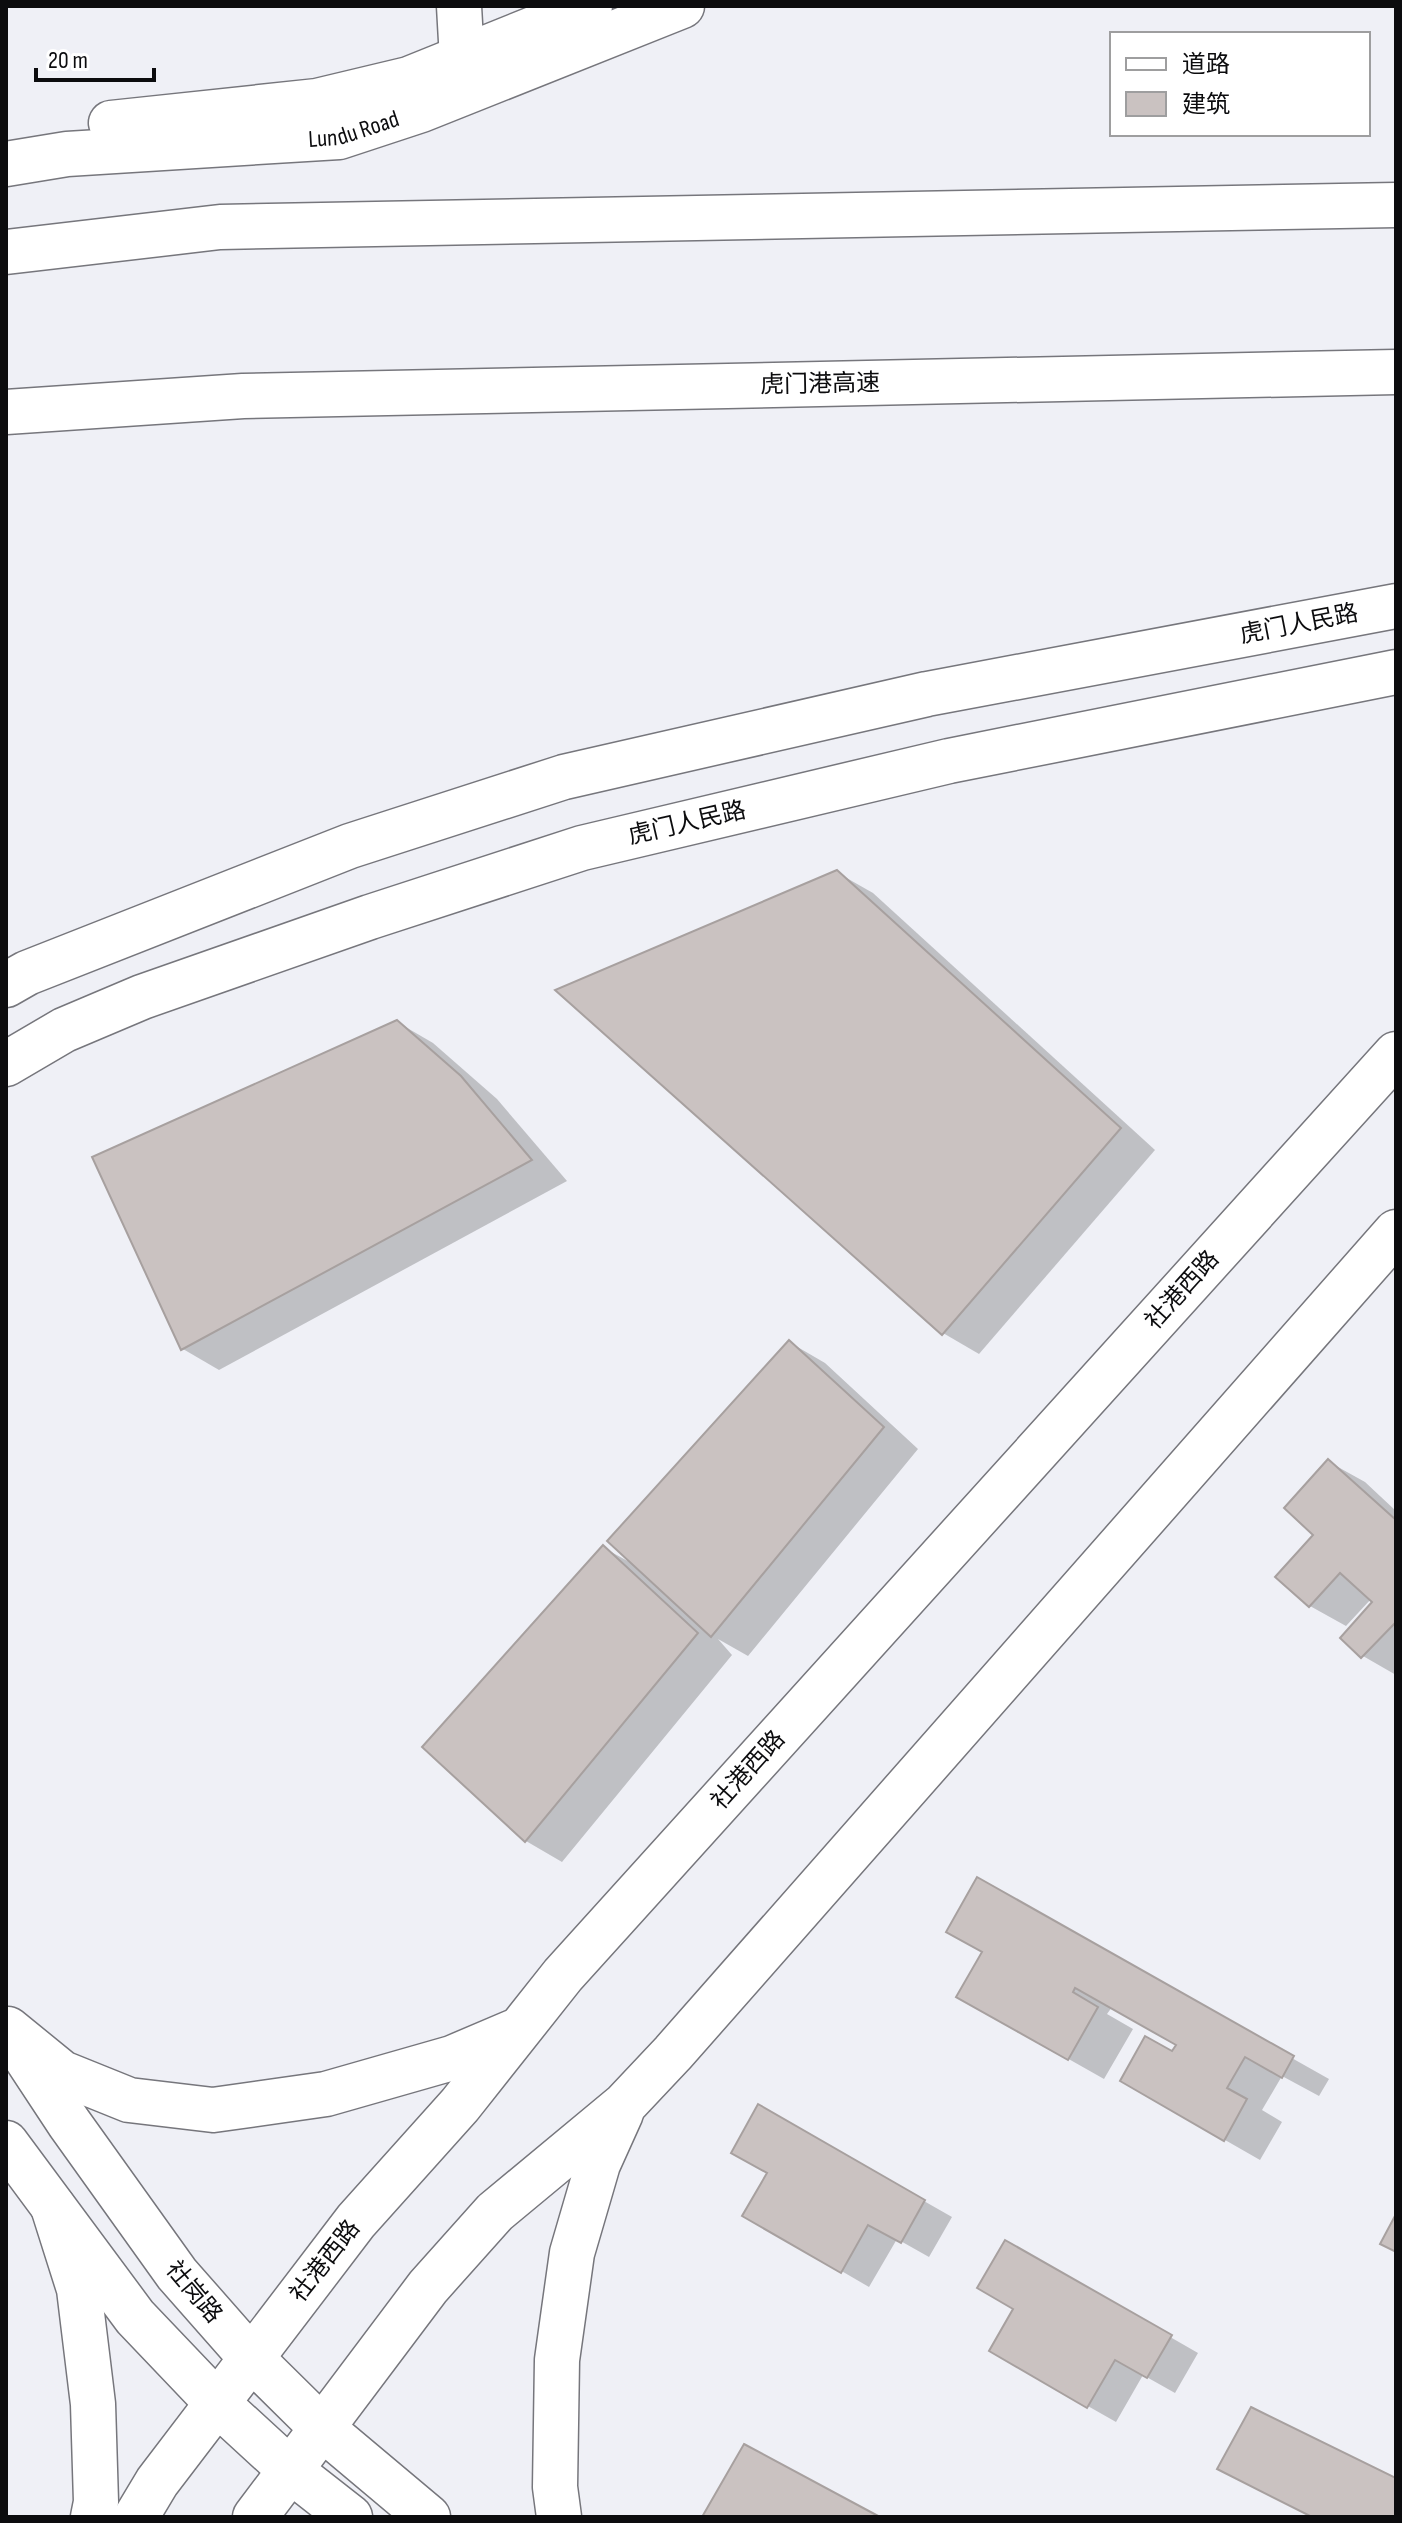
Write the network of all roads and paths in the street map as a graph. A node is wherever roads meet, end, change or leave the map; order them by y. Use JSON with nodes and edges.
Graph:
{"nodes":[{"id":1,"x":459,"y":6,"type":"edge"},
{"id":2,"x":590,"y":6,"type":"edge"},
{"id":3,"x":682,"y":6,"type":"edge"},
{"id":4,"x":462,"y":59,"type":"junction"},
{"id":5,"x":6,"y":134,"type":"edge"},
{"id":6,"x":6,"y":164,"type":"edge"},
{"id":7,"x":1396,"y":205,"type":"edge"},
{"id":8,"x":6,"y":252,"type":"edge"},
{"id":9,"x":1396,"y":372,"type":"edge"},
{"id":10,"x":6,"y":412,"type":"edge"},
{"id":11,"x":1396,"y":606,"type":"edge"},
{"id":12,"x":1396,"y":672,"type":"edge"},
{"id":13,"x":6,"y":985,"type":"edge"},
{"id":14,"x":1396,"y":1054,"type":"edge"},
{"id":15,"x":6,"y":1064,"type":"edge"},
{"id":16,"x":1396,"y":1232,"type":"edge"},
{"id":17,"x":7,"y":2028,"type":"edge"},
{"id":18,"x":519,"y":2029,"type":"junction"},
{"id":19,"x":624,"y":2105,"type":"junction"},
{"id":20,"x":6,"y":2143,"type":"edge"},
{"id":21,"x":53,"y":2207,"type":"junction"},
{"id":22,"x":251,"y":2358,"type":"junction"},
{"id":23,"x":217,"y":2403,"type":"junction"},
{"id":24,"x":322,"y":2428,"type":"junction"},
{"id":25,"x":290,"y":2470,"type":"junction"},
{"id":26,"x":93,"y":2517,"type":"edge"},
{"id":27,"x":136,"y":2517,"type":"edge"},
{"id":28,"x":255,"y":2517,"type":"edge"},
{"id":29,"x":350,"y":2517,"type":"edge"},
{"id":30,"x":428,"y":2517,"type":"edge"},
{"id":31,"x":559,"y":2517,"type":"edge"}],
"edges":[{"from":1,"to":4,"type":"main road"},
{"from":2,"to":4,"type":"main road","name":"Lundu Road"},
{"from":3,"to":6,"type":"main road","name":"Lundu Road"},
{"from":4,"to":5,"type":"main road","name":"Lundu Road"},
{"from":7,"to":8,"type":"main road"},
{"from":9,"to":10,"type":"main road","name":"虎门港高速"},
{"from":11,"to":13,"type":"main road","name":"虎门人民路"},
{"from":12,"to":15,"type":"main road","name":"虎门人民路"},
{"from":14,"to":18,"type":"main road","name":"社港西路"},
{"from":16,"to":19,"type":"main road"},
{"from":17,"to":18,"type":"main road"},
{"from":17,"to":22,"type":"main road","name":"社岗路"},
{"from":18,"to":22,"type":"main road","name":"社港西路"},
{"from":19,"to":24,"type":"main road"},
{"from":19,"to":31,"type":"main road"},
{"from":20,"to":21,"type":"main road"},
{"from":21,"to":23,"type":"main road"},
{"from":21,"to":26,"type":"main road"},
{"from":22,"to":23,"type":"main road","name":"社港西路"},
{"from":22,"to":24,"type":"main road","name":"社岗路"},
{"from":23,"to":25,"type":"main road"},
{"from":23,"to":27,"type":"main road","name":"社港西路"},
{"from":24,"to":25,"type":"main road"},
{"from":24,"to":30,"type":"main road","name":"社岗路"},
{"from":25,"to":28,"type":"main road"},
{"from":25,"to":29,"type":"main road"}]}
